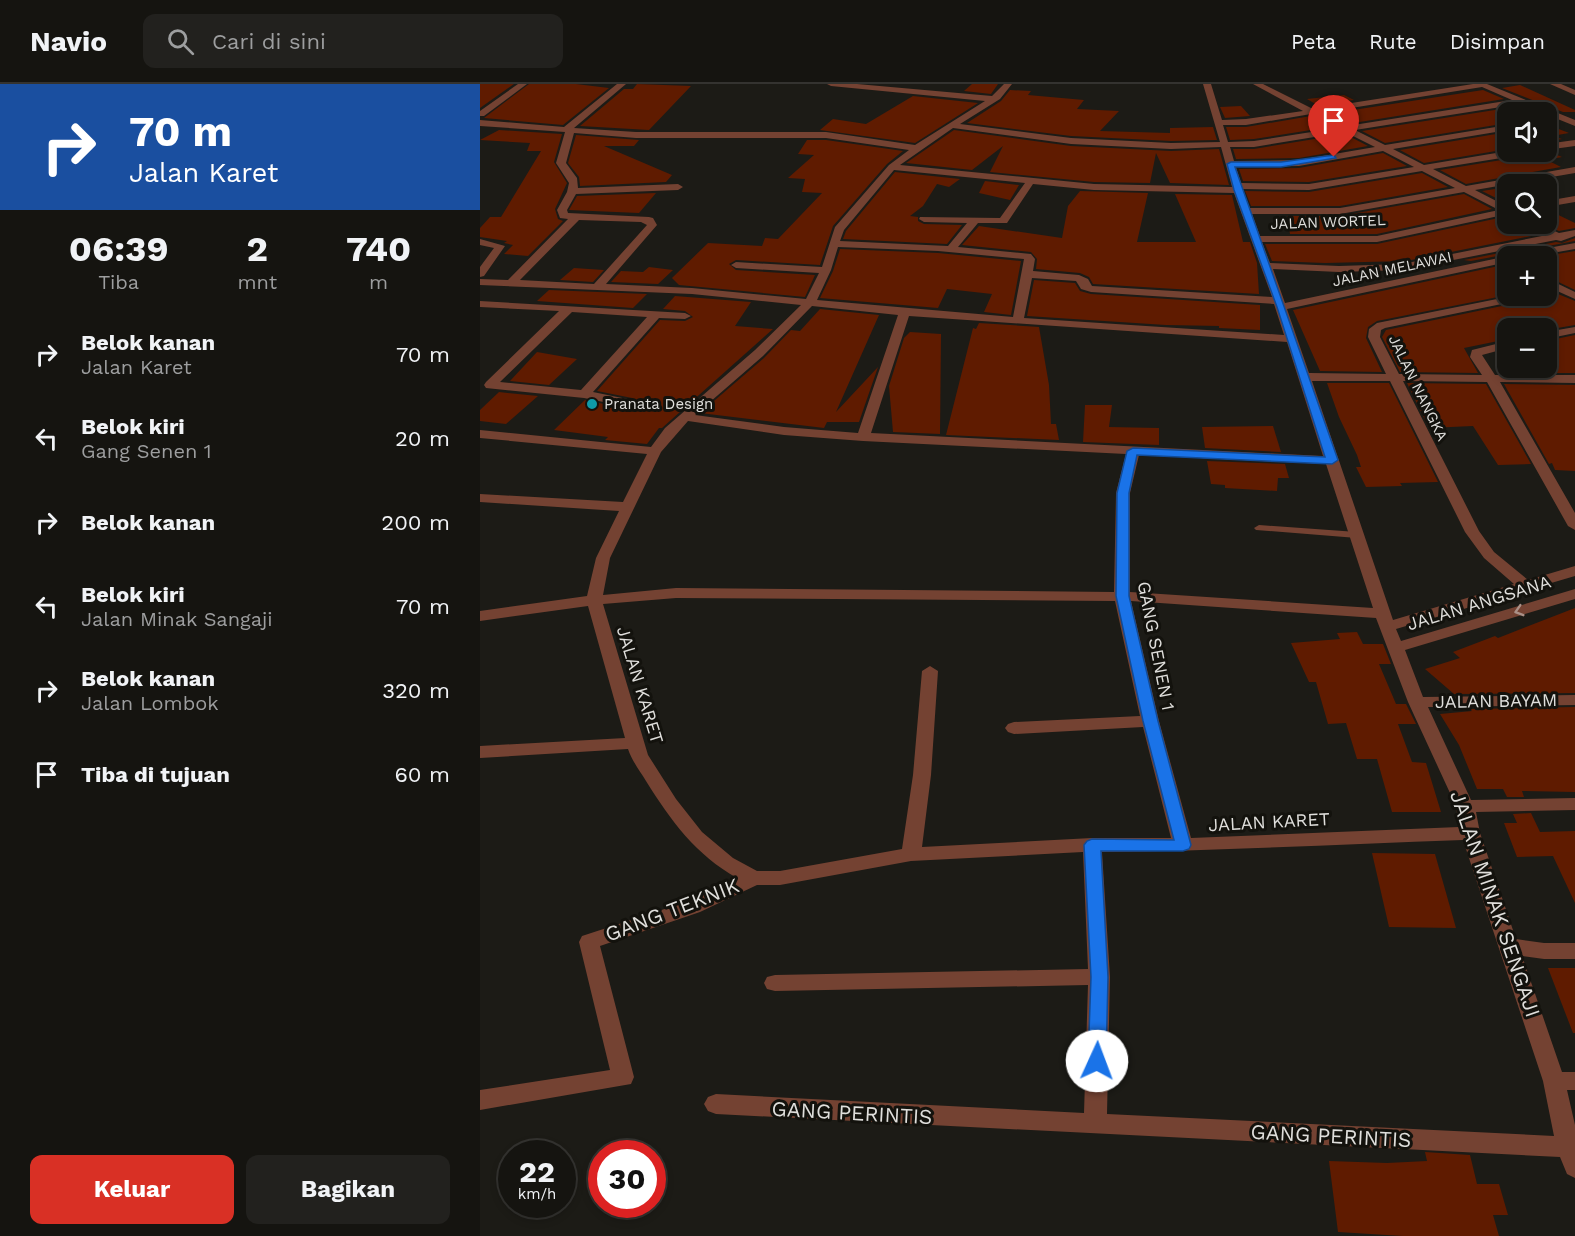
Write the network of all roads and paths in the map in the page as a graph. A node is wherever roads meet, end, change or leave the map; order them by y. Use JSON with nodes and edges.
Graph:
{"nodes":[{"id":1,"x":523,"y":84,"type":"edge"},
{"id":2,"x":622,"y":84,"type":"edge"},
{"id":3,"x":831,"y":84,"type":"edge"},
{"id":4,"x":1008,"y":84,"type":"edge"},
{"id":5,"x":1207,"y":84,"type":"edge"},
{"id":6,"x":1257,"y":84,"type":"edge"},
{"id":7,"x":1554,"y":84,"type":"edge"},
{"id":8,"x":1481,"y":85,"type":"edge"},
{"id":9,"x":1575,"y":93,"type":"edge"},
{"id":10,"x":994,"y":99,"type":"junction"},
{"id":11,"x":1521,"y":101,"type":"junction"},
{"id":12,"x":1310,"y":111,"type":"junction"},
{"id":13,"x":481,"y":114,"type":"edge"},
{"id":14,"x":1562,"y":118,"type":"junction"},
{"id":15,"x":1557,"y":119,"type":"edge"},
{"id":16,"x":480,"y":123,"type":"edge"},
{"id":17,"x":1220,"y":123,"type":"junction"},
{"id":18,"x":1575,"y":123,"type":"edge"},
{"id":19,"x":952,"y":125,"type":"junction"},
{"id":20,"x":1345,"y":129,"type":"junction"},
{"id":21,"x":1497,"y":129,"type":"edge"},
{"id":22,"x":568,"y":130,"type":"junction"},
{"id":23,"x":1575,"y":143,"type":"edge"},
{"id":24,"x":1226,"y":145,"type":"junction"},
{"id":25,"x":1557,"y":145,"type":"edge"},
{"id":26,"x":833,"y":146,"type":"dead end"},
{"id":27,"x":1382,"y":148,"type":"junction"},
{"id":28,"x":913,"y":152,"type":"junction"},
{"id":29,"x":1497,"y":155,"type":"edge"},
{"id":30,"x":1231,"y":164,"type":"junction"},
{"id":31,"x":892,"y":167,"type":"junction"},
{"id":32,"x":1421,"y":167,"type":"junction"},
{"id":33,"x":1575,"y":170,"type":"edge"},
{"id":34,"x":1030,"y":182,"type":"junction"},
{"id":35,"x":678,"y":187,"type":"dead end"},
{"id":36,"x":1237,"y":188,"type":"junction"},
{"id":37,"x":1464,"y":189,"type":"junction"},
{"id":38,"x":573,"y":191,"type":"junction"},
{"id":39,"x":1575,"y":199,"type":"edge"},
{"id":40,"x":1557,"y":202,"type":"edge"},
{"id":41,"x":1497,"y":206,"type":"edge"},
{"id":42,"x":1245,"y":211,"type":"junction"},
{"id":43,"x":1497,"y":213,"type":"edge"},
{"id":44,"x":575,"y":218,"type":"junction"},
{"id":45,"x":924,"y":219,"type":"dead end"},
{"id":46,"x":975,"y":220,"type":"junction"},
{"id":47,"x":1575,"y":233,"type":"edge"},
{"id":48,"x":1554,"y":234,"type":"edge"},
{"id":49,"x":1558,"y":236,"type":"junction"},
{"id":50,"x":1256,"y":239,"type":"junction"},
{"id":51,"x":480,"y":242,"type":"edge"},
{"id":52,"x":833,"y":244,"type":"junction"},
{"id":53,"x":1575,"y":246,"type":"edge"},
{"id":54,"x":951,"y":249,"type":"junction"},
{"id":55,"x":1557,"y":249,"type":"edge"},
{"id":56,"x":1487,"y":250,"type":"junction"},
{"id":57,"x":1497,"y":255,"type":"edge"},
{"id":58,"x":1434,"y":262,"type":"junction"},
{"id":59,"x":1497,"y":262,"type":"edge"},
{"id":60,"x":736,"y":265,"type":"dead end"},
{"id":61,"x":1266,"y":266,"type":"junction"},
{"id":62,"x":1382,"y":269,"type":"junction"},
{"id":63,"x":826,"y":270,"type":"junction"},
{"id":64,"x":1453,"y":272,"type":"junction"},
{"id":65,"x":480,"y":274,"type":"edge"},
{"id":66,"x":1026,"y":274,"type":"junction"},
{"id":67,"x":480,"y":282,"type":"edge"},
{"id":68,"x":511,"y":283,"type":"junction"},
{"id":69,"x":1398,"y":283,"type":"junction"},
{"id":70,"x":1557,"y":286,"type":"edge"},
{"id":71,"x":1575,"y":286,"type":"edge"},
{"id":72,"x":597,"y":287,"type":"junction"},
{"id":73,"x":1561,"y":288,"type":"junction"},
{"id":74,"x":1557,"y":289,"type":"edge"},
{"id":75,"x":1575,"y":296,"type":"edge"},
{"id":76,"x":811,"y":301,"type":"junction"},
{"id":77,"x":1497,"y":302,"type":"edge"},
{"id":78,"x":480,"y":304,"type":"edge"},
{"id":79,"x":1280,"y":304,"type":"junction"},
{"id":80,"x":569,"y":308,"type":"junction"},
{"id":81,"x":904,"y":312,"type":"junction"},
{"id":82,"x":656,"y":314,"type":"junction"},
{"id":83,"x":685,"y":316,"type":"dead end"},
{"id":84,"x":1018,"y":321,"type":"junction"},
{"id":85,"x":1575,"y":330,"type":"edge"},
{"id":86,"x":1557,"y":334,"type":"edge"},
{"id":87,"x":1291,"y":339,"type":"junction"},
{"id":88,"x":1497,"y":347,"type":"edge"},
{"id":89,"x":1304,"y":377,"type":"junction"},
{"id":90,"x":1394,"y":377,"type":"junction"},
{"id":91,"x":1491,"y":378,"type":"junction"},
{"id":92,"x":1575,"y":379,"type":"edge"},
{"id":93,"x":483,"y":388,"type":"edge"},
{"id":94,"x":584,"y":394,"type":"junction"},
{"id":95,"x":628,"y":403,"type":"dead end"},
{"id":96,"x":686,"y":417,"type":"junction"},
{"id":97,"x":480,"y":434,"type":"edge"},
{"id":98,"x":863,"y":437,"type":"junction"},
{"id":99,"x":655,"y":451,"type":"junction"},
{"id":100,"x":1133,"y":451,"type":"junction"},
{"id":101,"x":1332,"y":460,"type":"junction"},
{"id":102,"x":480,"y":498,"type":"edge"},
{"id":103,"x":627,"y":507,"type":"junction"},
{"id":104,"x":1575,"y":526,"type":"edge"},
{"id":105,"x":1259,"y":528,"type":"dead end"},
{"id":106,"x":1357,"y":536,"type":"junction"},
{"id":107,"x":1575,"y":571,"type":"edge"},
{"id":108,"x":1525,"y":586,"type":"junction"},
{"id":109,"x":1575,"y":594,"type":"edge"},
{"id":110,"x":1122,"y":596,"type":"junction"},
{"id":111,"x":594,"y":600,"type":"junction"},
{"id":112,"x":480,"y":616,"type":"edge"},
{"id":113,"x":1385,"y":621,"type":"junction"},
{"id":114,"x":1395,"y":648,"type":"junction"},
{"id":115,"x":930,"y":670,"type":"dead end"},
{"id":116,"x":1575,"y":700,"type":"edge"},
{"id":117,"x":1417,"y":702,"type":"junction"},
{"id":118,"x":1150,"y":721,"type":"junction"},
{"id":119,"x":1014,"y":728,"type":"dead end"},
{"id":120,"x":635,"y":743,"type":"junction"},
{"id":121,"x":480,"y":752,"type":"edge"},
{"id":122,"x":1575,"y":804,"type":"edge"},
{"id":123,"x":1465,"y":806,"type":"junction"},
{"id":124,"x":1470,"y":832,"type":"junction"},
{"id":125,"x":1092,"y":845,"type":"junction"},
{"id":126,"x":1183,"y":845,"type":"junction"},
{"id":127,"x":911,"y":854,"type":"junction"},
{"id":128,"x":754,"y":878,"type":"junction"},
{"id":129,"x":1510,"y":946,"type":"junction"},
{"id":130,"x":1575,"y":951,"type":"edge"},
{"id":131,"x":1100,"y":977,"type":"junction"},
{"id":132,"x":775,"y":983,"type":"dead end"},
{"id":133,"x":1564,"y":1081,"type":"edge"},
{"id":134,"x":480,"y":1100,"type":"edge"},
{"id":135,"x":716,"y":1104,"type":"dead end"},
{"id":136,"x":1095,"y":1124,"type":"junction"},
{"id":137,"x":1571,"y":1157,"type":"edge"}],
"edges":[{"from":1,"to":13,"type":"street"},
{"from":2,"to":22,"type":"street"},
{"from":3,"to":10,"type":"street"},
{"from":4,"to":10,"type":"street","name":"JALAN KARET"},
{"from":5,"to":17,"type":"street","name":"JALAN MINAK SENGAJI"},
{"from":6,"to":12,"type":"street"},
{"from":7,"to":9,"type":"street"},
{"from":8,"to":11,"type":"street"},
{"from":8,"to":12,"type":"street"},
{"from":10,"to":19,"type":"street","name":"JALAN KARET"},
{"from":11,"to":14,"type":"street"},
{"from":11,"to":20,"type":"street"},
{"from":12,"to":17,"type":"street"},
{"from":12,"to":20,"type":"street"},
{"from":14,"to":15,"type":"street"},
{"from":14,"to":18,"type":"street"},
{"from":16,"to":22,"type":"street"},
{"from":17,"to":24,"type":"street","name":"JALAN MINAK SENGAJI"},
{"from":19,"to":24,"type":"street"},
{"from":19,"to":28,"type":"street","name":"JALAN KARET"},
{"from":20,"to":24,"type":"street"},
{"from":20,"to":27,"type":"street"},
{"from":21,"to":27,"type":"street"},
{"from":22,"to":28,"type":"street"},
{"from":22,"to":38,"type":"street"},
{"from":23,"to":25,"type":"street"},
{"from":24,"to":30,"type":"street","name":"JALAN MINAK SENGAJI"},
{"from":26,"to":28,"type":"street"},
{"from":27,"to":30,"type":"street"},
{"from":27,"to":32,"type":"street"},
{"from":28,"to":31,"type":"street","name":"JALAN KARET"},
{"from":29,"to":32,"type":"street"},
{"from":30,"to":36,"type":"street","name":"JALAN MINAK SENGAJI"},
{"from":31,"to":34,"type":"street"},
{"from":31,"to":52,"type":"street","name":"JALAN KARET"},
{"from":32,"to":36,"type":"street"},
{"from":32,"to":37,"type":"street"},
{"from":33,"to":37,"type":"street"},
{"from":34,"to":36,"type":"street"},
{"from":34,"to":46,"type":"street"},
{"from":35,"to":38,"type":"street"},
{"from":36,"to":42,"type":"street","name":"JALAN MINAK SENGAJI"},
{"from":37,"to":41,"type":"street"},
{"from":37,"to":42,"type":"street"},
{"from":38,"to":44,"type":"street"},
{"from":39,"to":40,"type":"street"},
{"from":42,"to":50,"type":"street","name":"JALAN MINAK SENGAJI"},
{"from":43,"to":50,"type":"street","name":"JALAN WORTEL"},
{"from":44,"to":68,"type":"street"},
{"from":44,"to":72,"type":"street"},
{"from":45,"to":46,"type":"street"},
{"from":46,"to":54,"type":"street"},
{"from":47,"to":49,"type":"street","name":"JALAN MELAWAI"},
{"from":48,"to":49,"type":"street"},
{"from":49,"to":53,"type":"street"},
{"from":49,"to":56,"type":"street","name":"JALAN MELAWAI"},
{"from":50,"to":61,"type":"street","name":"JALAN MINAK SENGAJI"},
{"from":51,"to":65,"type":"street"},
{"from":52,"to":54,"type":"street"},
{"from":52,"to":63,"type":"street","name":"JALAN KARET"},
{"from":53,"to":55,"type":"street"},
{"from":54,"to":66,"type":"street"},
{"from":56,"to":57,"type":"street"},
{"from":56,"to":58,"type":"street","name":"JALAN MELAWAI"},
{"from":58,"to":62,"type":"street","name":"JALAN MELAWAI"},
{"from":58,"to":64,"type":"street"},
{"from":59,"to":64,"type":"street","name":"JALAN MELAWAI"},
{"from":60,"to":63,"type":"street"},
{"from":61,"to":62,"type":"street","name":"JALAN MELAWAI"},
{"from":61,"to":79,"type":"street","name":"JALAN MINAK SENGAJI"},
{"from":62,"to":69,"type":"street"},
{"from":63,"to":76,"type":"street","name":"JALAN KARET"},
{"from":64,"to":69,"type":"street","name":"JALAN MELAWAI"},
{"from":66,"to":79,"type":"street","name":"JALAN MELAWAI"},
{"from":66,"to":84,"type":"street"},
{"from":67,"to":68,"type":"street"},
{"from":68,"to":72,"type":"street"},
{"from":69,"to":79,"type":"street","name":"JALAN MELAWAI"},
{"from":70,"to":73,"type":"street"},
{"from":71,"to":73,"type":"street"},
{"from":72,"to":76,"type":"street"},
{"from":73,"to":74,"type":"street"},
{"from":73,"to":75,"type":"street"},
{"from":76,"to":81,"type":"street"},
{"from":76,"to":96,"type":"street","name":"JALAN KARET"},
{"from":77,"to":90,"type":"street","name":"JALAN NANGKA"},
{"from":78,"to":80,"type":"street"},
{"from":79,"to":87,"type":"street","name":"JALAN MINAK SENGAJI"},
{"from":80,"to":82,"type":"street"},
{"from":80,"to":93,"type":"street"},
{"from":81,"to":84,"type":"street"},
{"from":81,"to":98,"type":"street"},
{"from":82,"to":83,"type":"street"},
{"from":82,"to":94,"type":"street"},
{"from":84,"to":87,"type":"street"},
{"from":85,"to":86,"type":"street"},
{"from":87,"to":89,"type":"street","name":"JALAN MINAK SENGAJI"},
{"from":88,"to":91,"type":"street"},
{"from":89,"to":90,"type":"street"},
{"from":89,"to":101,"type":"street","name":"JALAN MINAK SENGAJI"},
{"from":90,"to":91,"type":"street"},
{"from":90,"to":108,"type":"street","name":"JALAN NANGKA"},
{"from":91,"to":92,"type":"street"},
{"from":91,"to":104,"type":"street"},
{"from":93,"to":94,"type":"street"},
{"from":94,"to":95,"type":"street"},
{"from":96,"to":98,"type":"street"},
{"from":96,"to":99,"type":"street","name":"JALAN KARET"},
{"from":97,"to":99,"type":"street"},
{"from":98,"to":100,"type":"street"},
{"from":99,"to":103,"type":"street","name":"JALAN KARET"},
{"from":100,"to":101,"type":"street"},
{"from":100,"to":110,"type":"street","name":"GANG SENEN 1"},
{"from":101,"to":106,"type":"street","name":"JALAN MINAK SENGAJI"},
{"from":102,"to":103,"type":"street"},
{"from":103,"to":111,"type":"street","name":"JALAN KARET"},
{"from":105,"to":106,"type":"lane"},
{"from":106,"to":113,"type":"street","name":"JALAN MINAK SENGAJI"},
{"from":107,"to":108,"type":"street"},
{"from":108,"to":113,"type":"street"},
{"from":109,"to":114,"type":"street","name":"JALAN ANGSANA","one_way":true},
{"from":110,"to":111,"type":"street"},
{"from":110,"to":113,"type":"street"},
{"from":110,"to":118,"type":"street","name":"GANG SENEN 1"},
{"from":111,"to":112,"type":"street"},
{"from":111,"to":120,"type":"street","name":"JALAN KARET"},
{"from":113,"to":114,"type":"street","name":"JALAN MINAK SENGAJI"},
{"from":114,"to":117,"type":"street","name":"JALAN MINAK SENGAJI"},
{"from":115,"to":127,"type":"street"},
{"from":116,"to":117,"type":"street","name":"JALAN BAYAM"},
{"from":117,"to":123,"type":"street","name":"JALAN MINAK SENGAJI"},
{"from":118,"to":119,"type":"street"},
{"from":118,"to":126,"type":"street","name":"GANG SENEN 1"},
{"from":120,"to":121,"type":"street"},
{"from":120,"to":128,"type":"street","name":"JALAN KARET"},
{"from":122,"to":123,"type":"street"},
{"from":123,"to":124,"type":"street","name":"JALAN MINAK SENGAJI"},
{"from":124,"to":126,"type":"street","name":"JALAN KARET"},
{"from":124,"to":129,"type":"street","name":"JALAN MINAK SENGAJI"},
{"from":125,"to":126,"type":"street","name":"JALAN KARET"},
{"from":125,"to":127,"type":"street","name":"JALAN KARET"},
{"from":125,"to":131,"type":"street"},
{"from":127,"to":128,"type":"street","name":"JALAN KARET"},
{"from":128,"to":134,"type":"street","name":"GANG TEKNIK"},
{"from":129,"to":130,"type":"street"},
{"from":129,"to":133,"type":"street","name":"JALAN MINAK SENGAJI"},
{"from":131,"to":132,"type":"street"},
{"from":131,"to":136,"type":"street"},
{"from":133,"to":137,"type":"street","name":"JALAN MINAK SENGAJI"},
{"from":135,"to":136,"type":"street","name":"GANG PERINTIS"},
{"from":136,"to":137,"type":"street","name":"GANG PERINTIS"}]}
